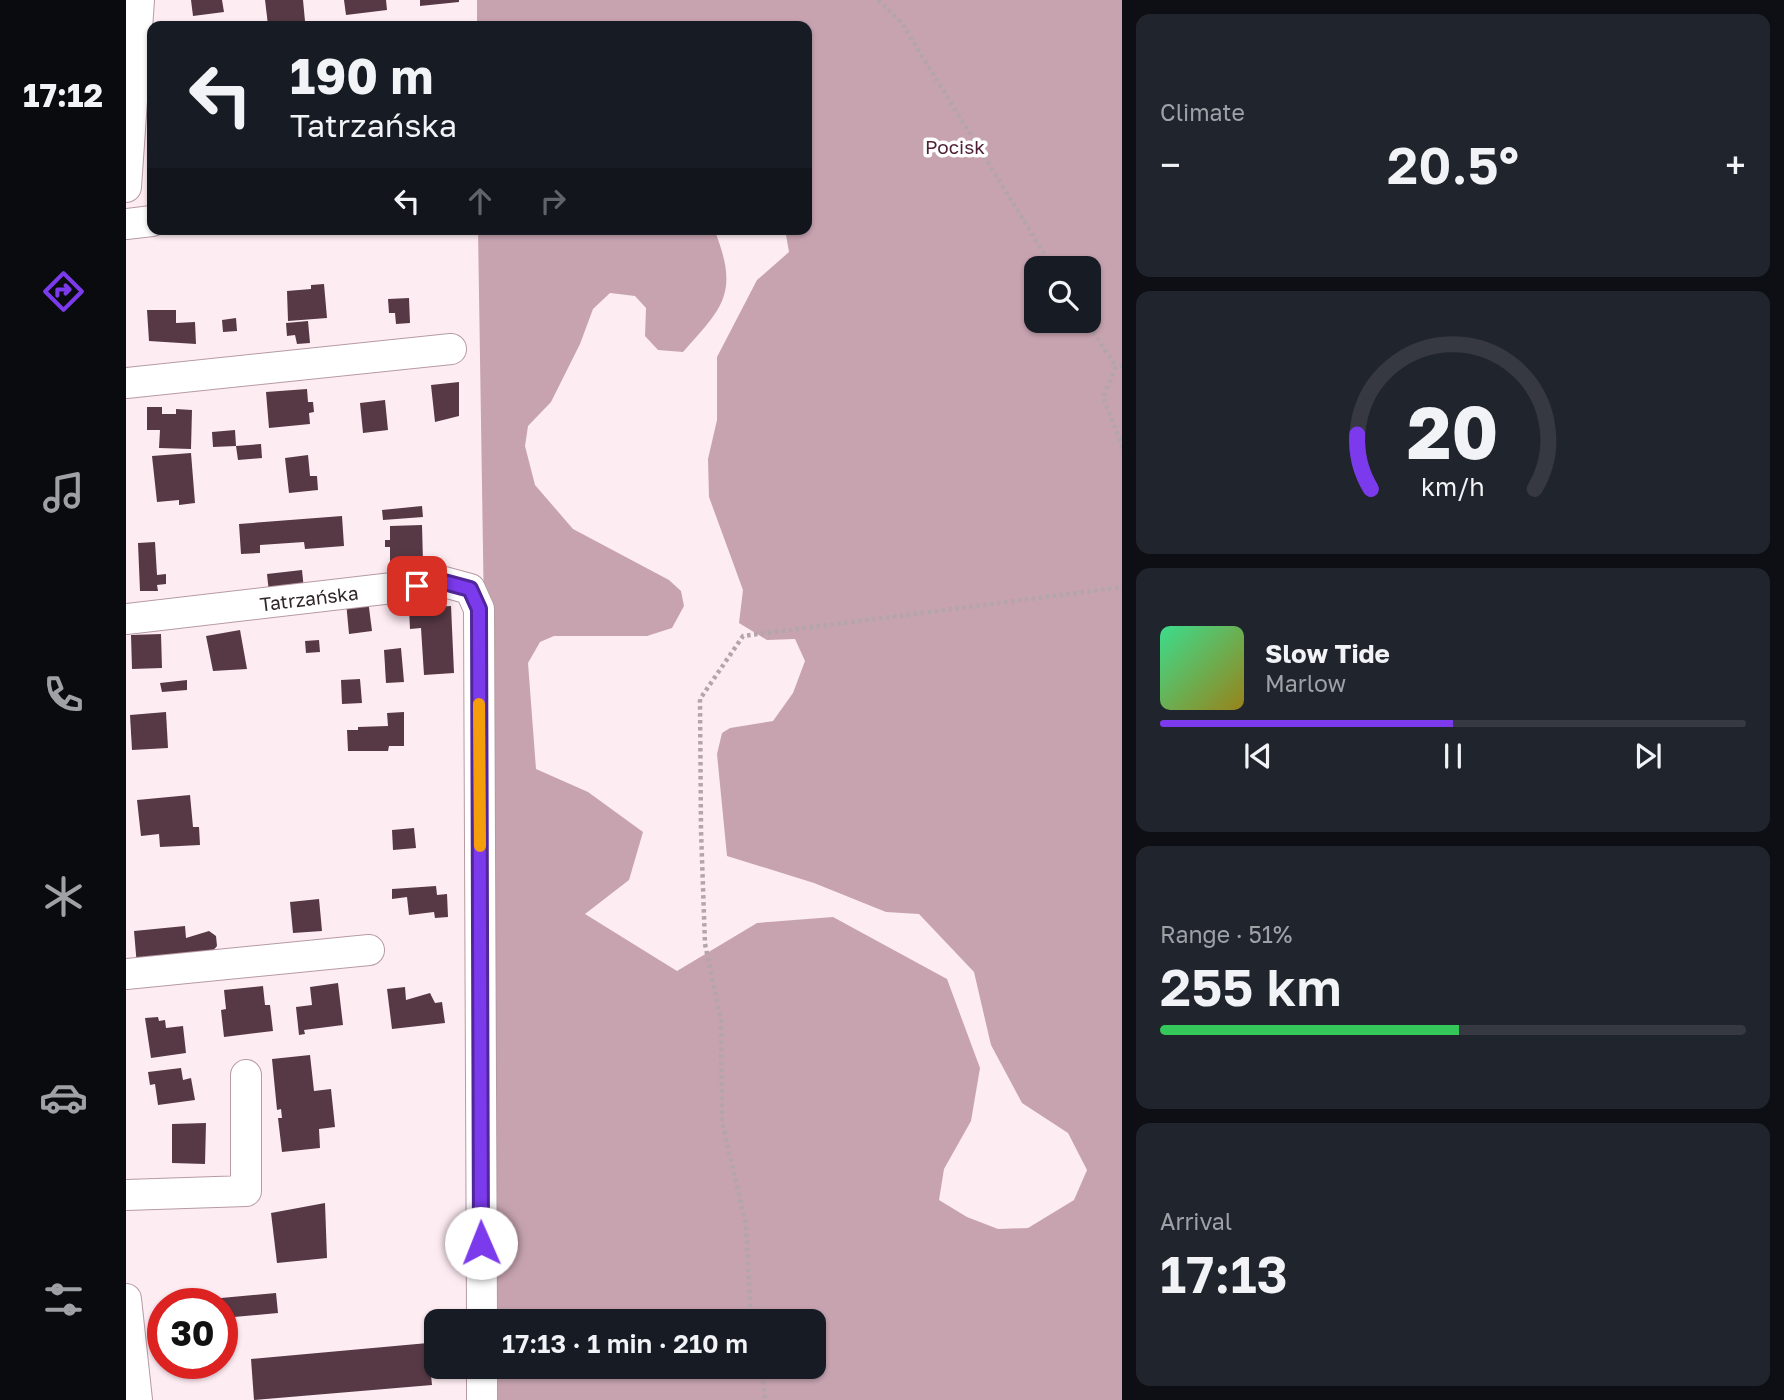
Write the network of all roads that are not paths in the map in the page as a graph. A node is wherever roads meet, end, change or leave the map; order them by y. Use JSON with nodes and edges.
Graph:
{"nodes":[{"id":1,"x":139,"y":0,"type":"edge"},
{"id":2,"x":143,"y":64,"type":"edge"},
{"id":3,"x":126,"y":187,"type":"edge"},
{"id":4,"x":147,"y":222,"type":"edge"},
{"id":5,"x":126,"y":224,"type":"edge"},
{"id":6,"x":451,"y":349,"type":"dead end"},
{"id":7,"x":126,"y":383,"type":"edge"},
{"id":8,"x":126,"y":619,"type":"edge"},
{"id":9,"x":369,"y":950,"type":"dead end"},
{"id":10,"x":126,"y":974,"type":"edge"},
{"id":11,"x":246,"y":1076,"type":"dead end"},
{"id":12,"x":126,"y":1195,"type":"edge"},
{"id":13,"x":126,"y":1299,"type":"edge"},
{"id":14,"x":482,"y":1309,"type":"edge"},
{"id":15,"x":482,"y":1379,"type":"edge"},
{"id":16,"x":137,"y":1400,"type":"edge"},
{"id":17,"x":482,"y":1400,"type":"edge"}],
"edges":[{"from":1,"to":2,"type":"street"},
{"from":2,"to":3,"type":"street"},
{"from":4,"to":5,"type":"street"},
{"from":6,"to":7,"type":"street"},
{"from":8,"to":14,"type":"street","name":"Tatrzańska"},
{"from":9,"to":10,"type":"street"},
{"from":11,"to":12,"type":"street"},
{"from":13,"to":16,"type":"street"},
{"from":15,"to":17,"type":"street"}]}
